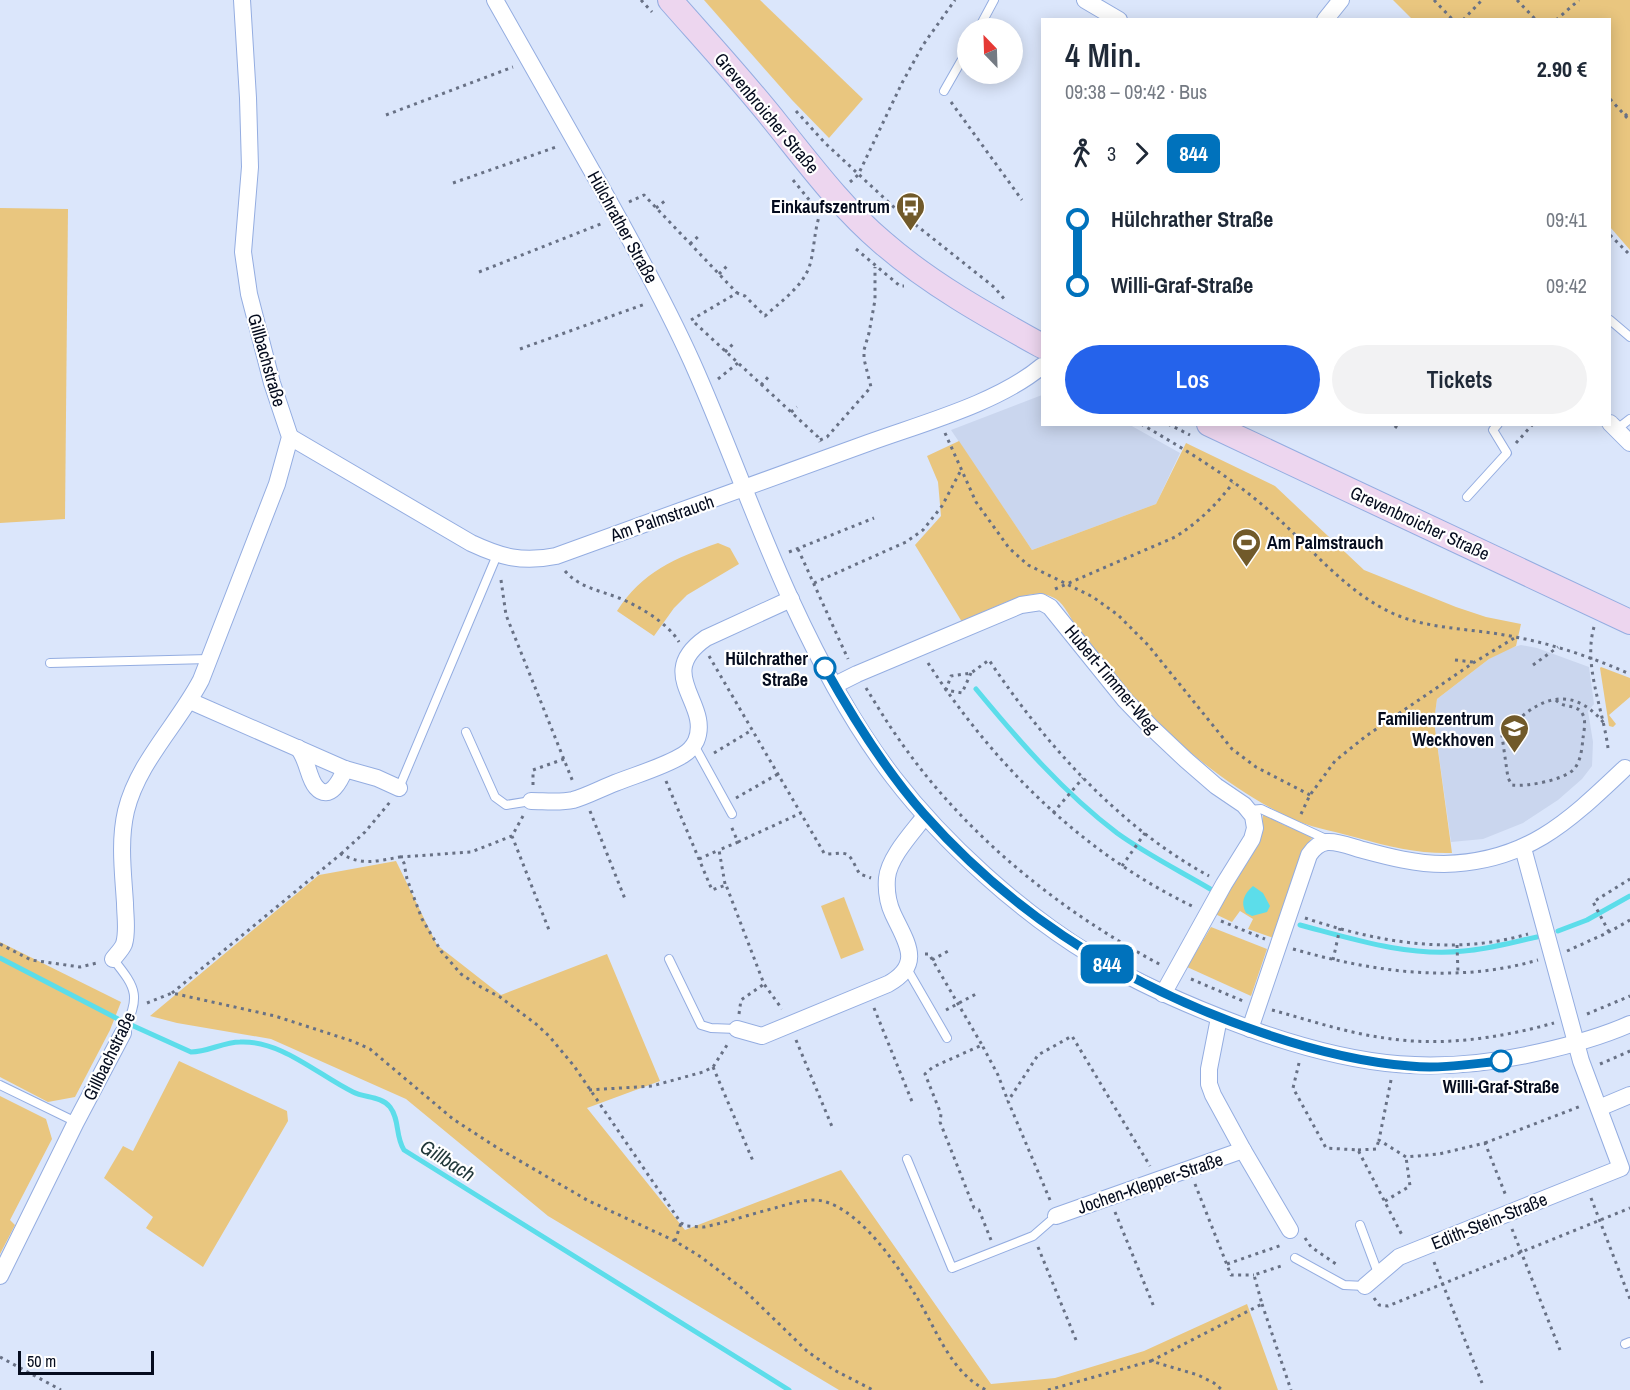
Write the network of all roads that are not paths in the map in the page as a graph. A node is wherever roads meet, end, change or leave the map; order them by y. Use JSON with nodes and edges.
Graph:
{"nodes":[{"id":1,"x":242,"y":0,"type":"edge"},
{"id":2,"x":495,"y":0,"type":"edge"},
{"id":3,"x":670,"y":0,"type":"edge"},
{"id":4,"x":994,"y":0,"type":"edge"},
{"id":5,"x":1085,"y":0,"type":"edge"},
{"id":6,"x":1341,"y":0,"type":"edge"},
{"id":7,"x":984,"y":18,"type":"edge"},
{"id":8,"x":1116,"y":18,"type":"edge"},
{"id":9,"x":1327,"y":18,"type":"edge"},
{"id":10,"x":957,"y":68,"type":"edge"},
{"id":11,"x":944,"y":91,"type":"road end"},
{"id":12,"x":1611,"y":321,"type":"edge"},
{"id":13,"x":1630,"y":337,"type":"edge"},
{"id":14,"x":1041,"y":345,"type":"edge"},
{"id":15,"x":1041,"y":367,"type":"edge"},
{"id":16,"x":1619,"y":424,"type":"edge"},
{"id":17,"x":1213,"y":426,"type":"edge"},
{"id":18,"x":1496,"y":426,"type":"edge"},
{"id":19,"x":290,"y":437,"type":"junction"},
{"id":20,"x":1630,"y":444,"type":"edge"},
{"id":21,"x":743,"y":490,"type":"junction"},
{"id":22,"x":1467,"y":497,"type":"dead end"},
{"id":23,"x":497,"y":555,"type":"junction"},
{"id":24,"x":790,"y":599,"type":"junction"},
{"id":25,"x":1630,"y":622,"type":"edge"},
{"id":26,"x":209,"y":659,"type":"junction"},
{"id":27,"x":50,"y":663,"type":"dead end"},
{"id":28,"x":834,"y":685,"type":"junction"},
{"id":29,"x":190,"y":701,"type":"junction"},
{"id":30,"x":466,"y":732,"type":"dead end"},
{"id":31,"x":694,"y":745,"type":"junction"},
{"id":32,"x":298,"y":748,"type":"junction"},
{"id":33,"x":345,"y":769,"type":"junction"},
{"id":34,"x":1628,"y":771,"type":"edge"},
{"id":35,"x":399,"y":788,"type":"joint"},
{"id":36,"x":531,"y":801,"type":"joint"},
{"id":37,"x":1249,"y":810,"type":"junction"},
{"id":38,"x":732,"y":814,"type":"road end"},
{"id":39,"x":925,"y":816,"type":"junction"},
{"id":40,"x":1333,"y":842,"type":"junction"},
{"id":41,"x":1522,"y":848,"type":"junction"},
{"id":42,"x":113,"y":959,"type":"joint"},
{"id":43,"x":669,"y":959,"type":"dead end"},
{"id":44,"x":908,"y":961,"type":"junction"},
{"id":45,"x":1163,"y":994,"type":"junction"},
{"id":46,"x":1219,"y":1018,"type":"junction"},
{"id":47,"x":1630,"y":1024,"type":"edge"},
{"id":48,"x":737,"y":1029,"type":"joint"},
{"id":49,"x":1250,"y":1029,"type":"junction"},
{"id":50,"x":123,"y":1033,"type":"joint"},
{"id":51,"x":947,"y":1038,"type":"dead end"},
{"id":52,"x":1576,"y":1043,"type":"junction"},
{"id":53,"x":0,"y":1085,"type":"edge"},
{"id":54,"x":1630,"y":1095,"type":"edge"},
{"id":55,"x":1597,"y":1104,"type":"junction"},
{"id":56,"x":76,"y":1122,"type":"junction"},
{"id":57,"x":1243,"y":1150,"type":"junction"},
{"id":58,"x":907,"y":1159,"type":"dead end"},
{"id":59,"x":1626,"y":1174,"type":"edge"},
{"id":60,"x":1056,"y":1215,"type":"joint"},
{"id":61,"x":1360,"y":1226,"type":"dead end"},
{"id":62,"x":1286,"y":1238,"type":"road end"},
{"id":63,"x":1295,"y":1258,"type":"dead end"},
{"id":64,"x":1378,"y":1273,"type":"junction"},
{"id":65,"x":0,"y":1276,"type":"edge"},
{"id":66,"x":1365,"y":1286,"type":"joint"}],
"edges":[{"from":1,"to":19,"type":"street","name":"Gillbachstraße"},
{"from":2,"to":21,"type":"street","name":"Hülchrather Straße"},
{"from":3,"to":14,"type":"main road","name":"Grevenbroicher Straße"},
{"from":4,"to":7,"type":"lane"},
{"from":5,"to":8,"type":"street"},
{"from":6,"to":9,"type":"street"},
{"from":10,"to":11,"type":"lane"},
{"from":12,"to":13,"type":"lane"},
{"from":15,"to":21,"type":"street","name":"Am Palmstrauch"},
{"from":16,"to":20,"type":"street"},
{"from":17,"to":25,"type":"main road","name":"Grevenbroicher Straße"},
{"from":18,"to":22,"type":"lane"},
{"from":19,"to":23,"type":"street","name":"Am Palmstrauch"},
{"from":19,"to":26,"type":"street"},
{"from":21,"to":23,"type":"street","name":"Am Palmstrauch"},
{"from":21,"to":24,"type":"street","name":"Hülchrather Straße"},
{"from":23,"to":35,"type":"lane"},
{"from":24,"to":28,"type":"street","name":"Hülchrather Straße"},
{"from":24,"to":31,"type":"street"},
{"from":26,"to":27,"type":"lane"},
{"from":26,"to":29,"type":"street"},
{"from":28,"to":37,"type":"street","name":"Hubert-Timmer-Weg"},
{"from":28,"to":39,"type":"street","name":"Hülchrather Straße"},
{"from":29,"to":32,"type":"street"},
{"from":29,"to":42,"type":"street"},
{"from":30,"to":36,"type":"lane"},
{"from":31,"to":36,"type":"street"},
{"from":31,"to":38,"type":"lane"},
{"from":32,"to":33,"type":"street"},
{"from":32,"to":33,"type":"street"},
{"from":33,"to":35,"type":"street"},
{"from":34,"to":41,"type":"street"},
{"from":37,"to":40,"type":"lane"},
{"from":37,"to":45,"type":"street"},
{"from":39,"to":44,"type":"street"},
{"from":39,"to":45,"type":"street","name":"Hülchrather Straße"},
{"from":40,"to":41,"type":"street"},
{"from":40,"to":49,"type":"street"},
{"from":41,"to":52,"type":"street","name":"Edith-Stein-Straße"},
{"from":42,"to":50,"type":"lane","name":"Gillbachstraße"},
{"from":43,"to":48,"type":"lane"},
{"from":44,"to":48,"type":"street"},
{"from":44,"to":51,"type":"lane"},
{"from":45,"to":46,"type":"street","name":"Hülchrather Straße"},
{"from":46,"to":49,"type":"street","name":"Hülchrather Straße"},
{"from":46,"to":57,"type":"street","name":"Jochen-Klepper-Straße"},
{"from":47,"to":52,"type":"street","name":"Hülchrather Straße"},
{"from":49,"to":52,"type":"street","name":"Hülchrather Straße"},
{"from":50,"to":56,"type":"street","name":"Gillbachstraße"},
{"from":52,"to":55,"type":"street","name":"Edith-Stein-Straße"},
{"from":53,"to":56,"type":"lane"},
{"from":54,"to":55,"type":"street"},
{"from":55,"to":59,"type":"street","name":"Edith-Stein-Straße"},
{"from":56,"to":65,"type":"street","name":"Gillbachstraße"},
{"from":57,"to":60,"type":"street","name":"Jochen-Klepper-Straße"},
{"from":57,"to":62,"type":"street","name":"Jochen-Klepper-Straße"},
{"from":58,"to":60,"type":"lane"},
{"from":59,"to":64,"type":"street","name":"Edith-Stein-Straße"},
{"from":61,"to":64,"type":"lane"},
{"from":63,"to":66,"type":"lane"},
{"from":64,"to":66,"type":"street","name":"Edith-Stein-Straße"}]}
